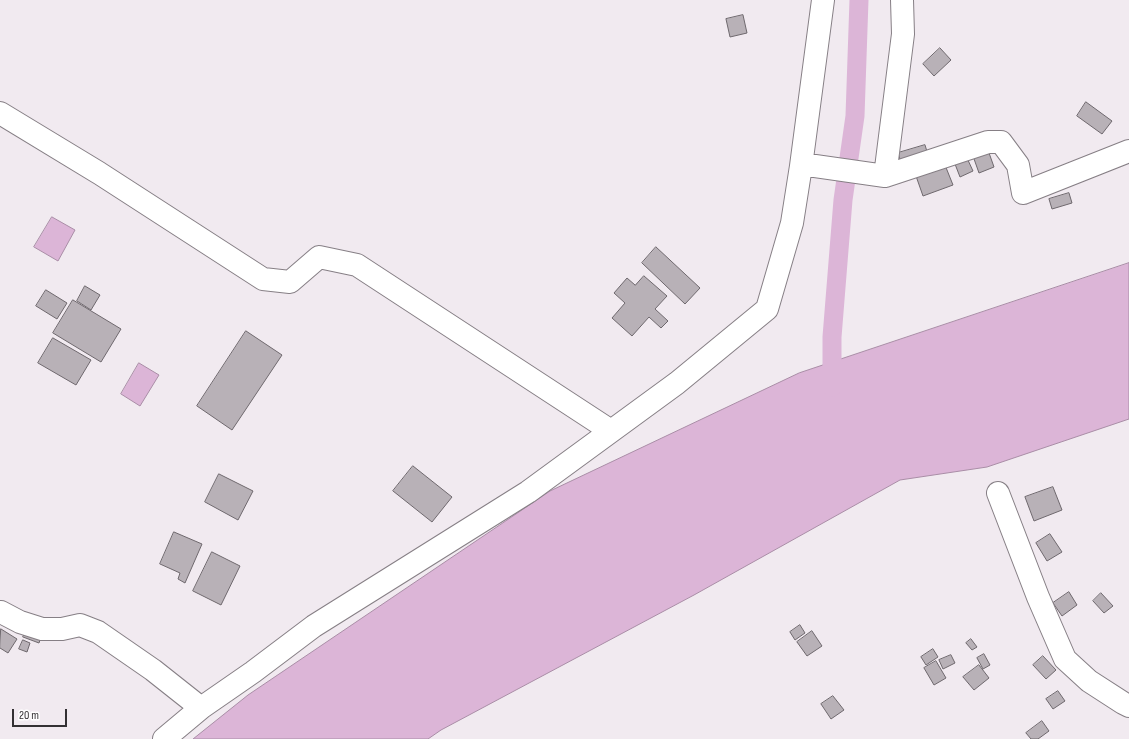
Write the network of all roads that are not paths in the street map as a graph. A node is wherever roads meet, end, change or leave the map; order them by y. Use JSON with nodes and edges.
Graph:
{"nodes":[{"id":1,"x":823,"y":0,"type":"edge"},
{"id":2,"x":902,"y":0,"type":"edge"},
{"id":3,"x":0,"y":113,"type":"edge"},
{"id":4,"x":1129,"y":152,"type":"edge"},
{"id":5,"x":808,"y":166,"type":"junction"},
{"id":6,"x":885,"y":176,"type":"junction"},
{"id":7,"x":611,"y":431,"type":"junction"},
{"id":8,"x":998,"y":493,"type":"dead end"},
{"id":9,"x":1,"y":612,"type":"dead end"},
{"id":10,"x":1129,"y":706,"type":"edge"},
{"id":11,"x":201,"y":708,"type":"junction"},
{"id":12,"x":164,"y":739,"type":"edge"}],
"edges":[{"from":1,"to":5,"type":"street"},
{"from":2,"to":6,"type":"street"},
{"from":3,"to":7,"type":"street"},
{"from":4,"to":6,"type":"street"},
{"from":5,"to":6,"type":"street"},
{"from":5,"to":7,"type":"street"},
{"from":7,"to":11,"type":"street"},
{"from":8,"to":10,"type":"street"},
{"from":9,"to":11,"type":"street"},
{"from":11,"to":12,"type":"street"}]}
